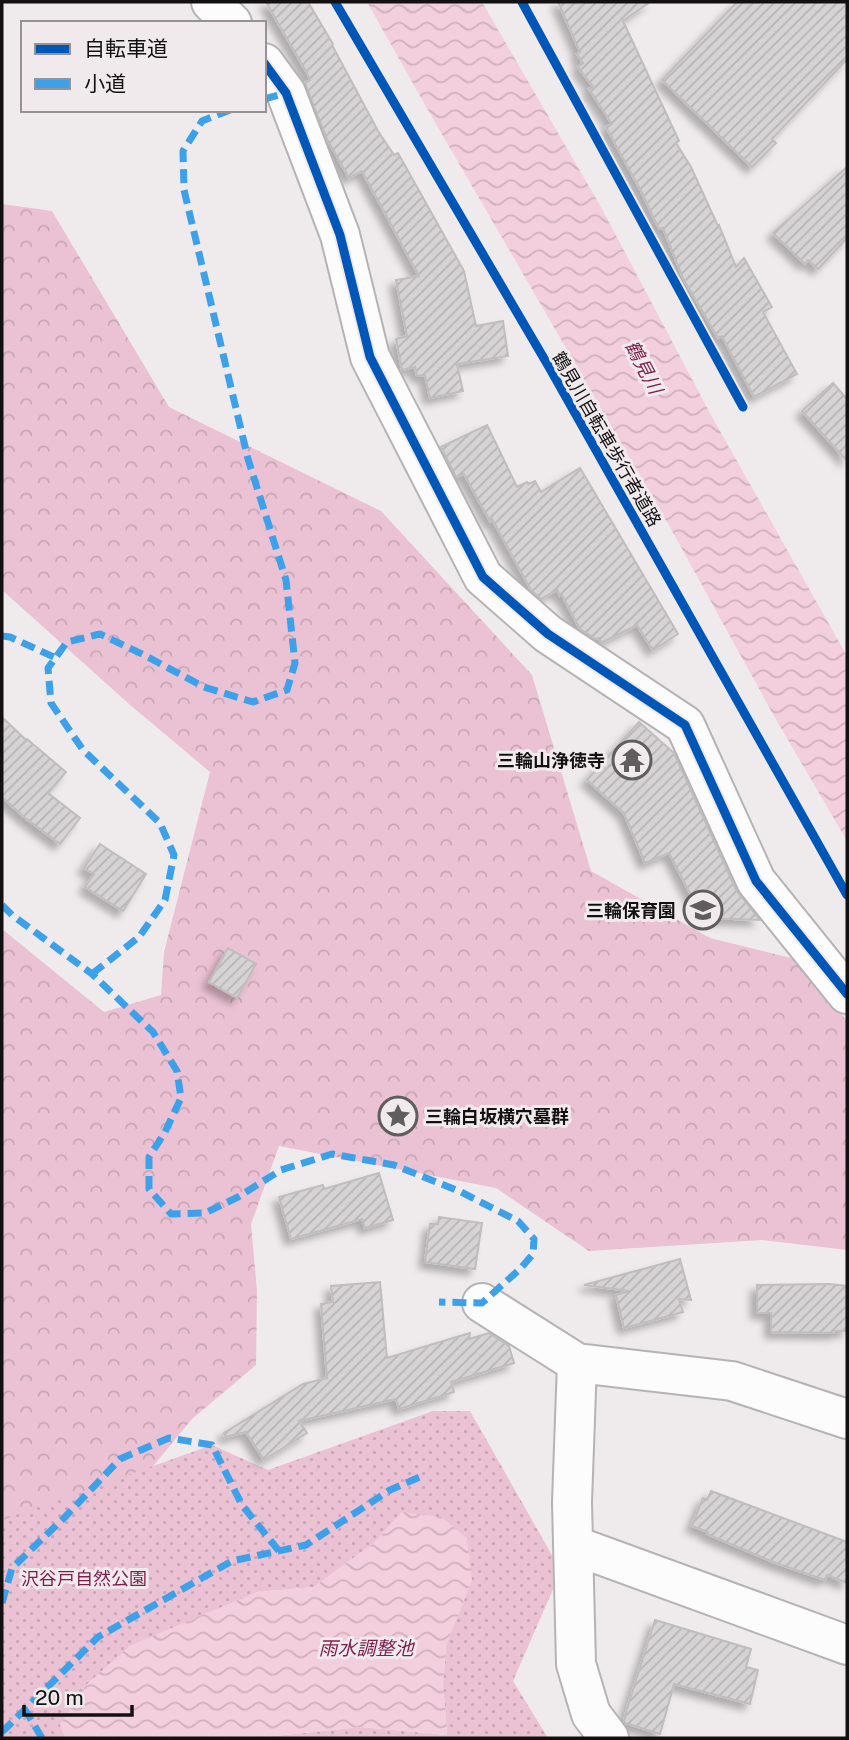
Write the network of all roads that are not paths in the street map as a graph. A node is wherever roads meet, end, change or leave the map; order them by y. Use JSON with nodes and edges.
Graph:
{"nodes":[{"id":1,"x":211,"y":2,"type":"edge"},
{"id":2,"x":230,"y":21,"type":"edge"},
{"id":3,"x":266,"y":66,"type":"edge"},
{"id":4,"x":847,"y":994,"type":"edge"},
{"id":5,"x":482,"y":1303,"type":"dead end"},
{"id":6,"x":577,"y":1363,"type":"junction"},
{"id":7,"x":847,"y":1419,"type":"edge"},
{"id":8,"x":573,"y":1545,"type":"junction"},
{"id":9,"x":847,"y":1646,"type":"edge"},
{"id":10,"x":609,"y":1738,"type":"edge"}],
"edges":[{"from":1,"to":2,"type":"street"},
{"from":3,"to":4,"type":"street"},
{"from":5,"to":6,"type":"street"},
{"from":6,"to":7,"type":"street"},
{"from":6,"to":8,"type":"street"},
{"from":8,"to":9,"type":"street"},
{"from":8,"to":10,"type":"street"}]}
